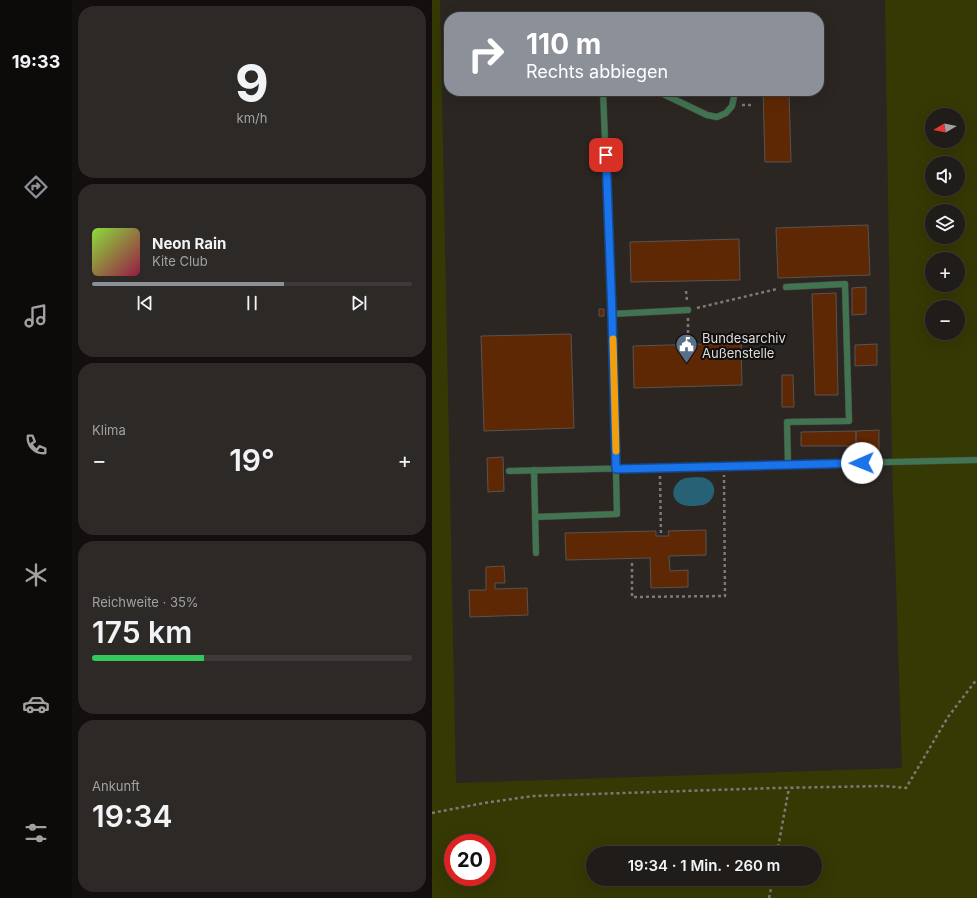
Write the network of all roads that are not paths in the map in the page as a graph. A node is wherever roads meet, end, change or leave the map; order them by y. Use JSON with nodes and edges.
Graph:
{"nodes":[{"id":1,"x":603,"y":96,"type":"edge"},
{"id":2,"x":667,"y":96,"type":"edge"},
{"id":3,"x":734,"y":96,"type":"edge"},
{"id":4,"x":786,"y":287,"type":"road end"},
{"id":5,"x":688,"y":310,"type":"road end"},
{"id":6,"x":612,"y":314,"type":"junction"},
{"id":7,"x":977,"y":460,"type":"edge"},
{"id":8,"x":788,"y":465,"type":"junction"},
{"id":9,"x":616,"y":469,"type":"junction"},
{"id":10,"x":534,"y":470,"type":"junction"},
{"id":11,"x":509,"y":471,"type":"dead end"},
{"id":12,"x":535,"y":517,"type":"junction"},
{"id":13,"x":536,"y":553,"type":"dead end"}],
"edges":[{"from":1,"to":6,"type":"lane"},
{"from":2,"to":3,"type":"lane"},
{"from":4,"to":8,"type":"lane"},
{"from":5,"to":6,"type":"lane"},
{"from":6,"to":9,"type":"lane"},
{"from":7,"to":8,"type":"lane"},
{"from":8,"to":9,"type":"lane"},
{"from":9,"to":10,"type":"lane"},
{"from":9,"to":12,"type":"lane"},
{"from":10,"to":11,"type":"lane"},
{"from":10,"to":12,"type":"lane"},
{"from":12,"to":13,"type":"lane"}]}
